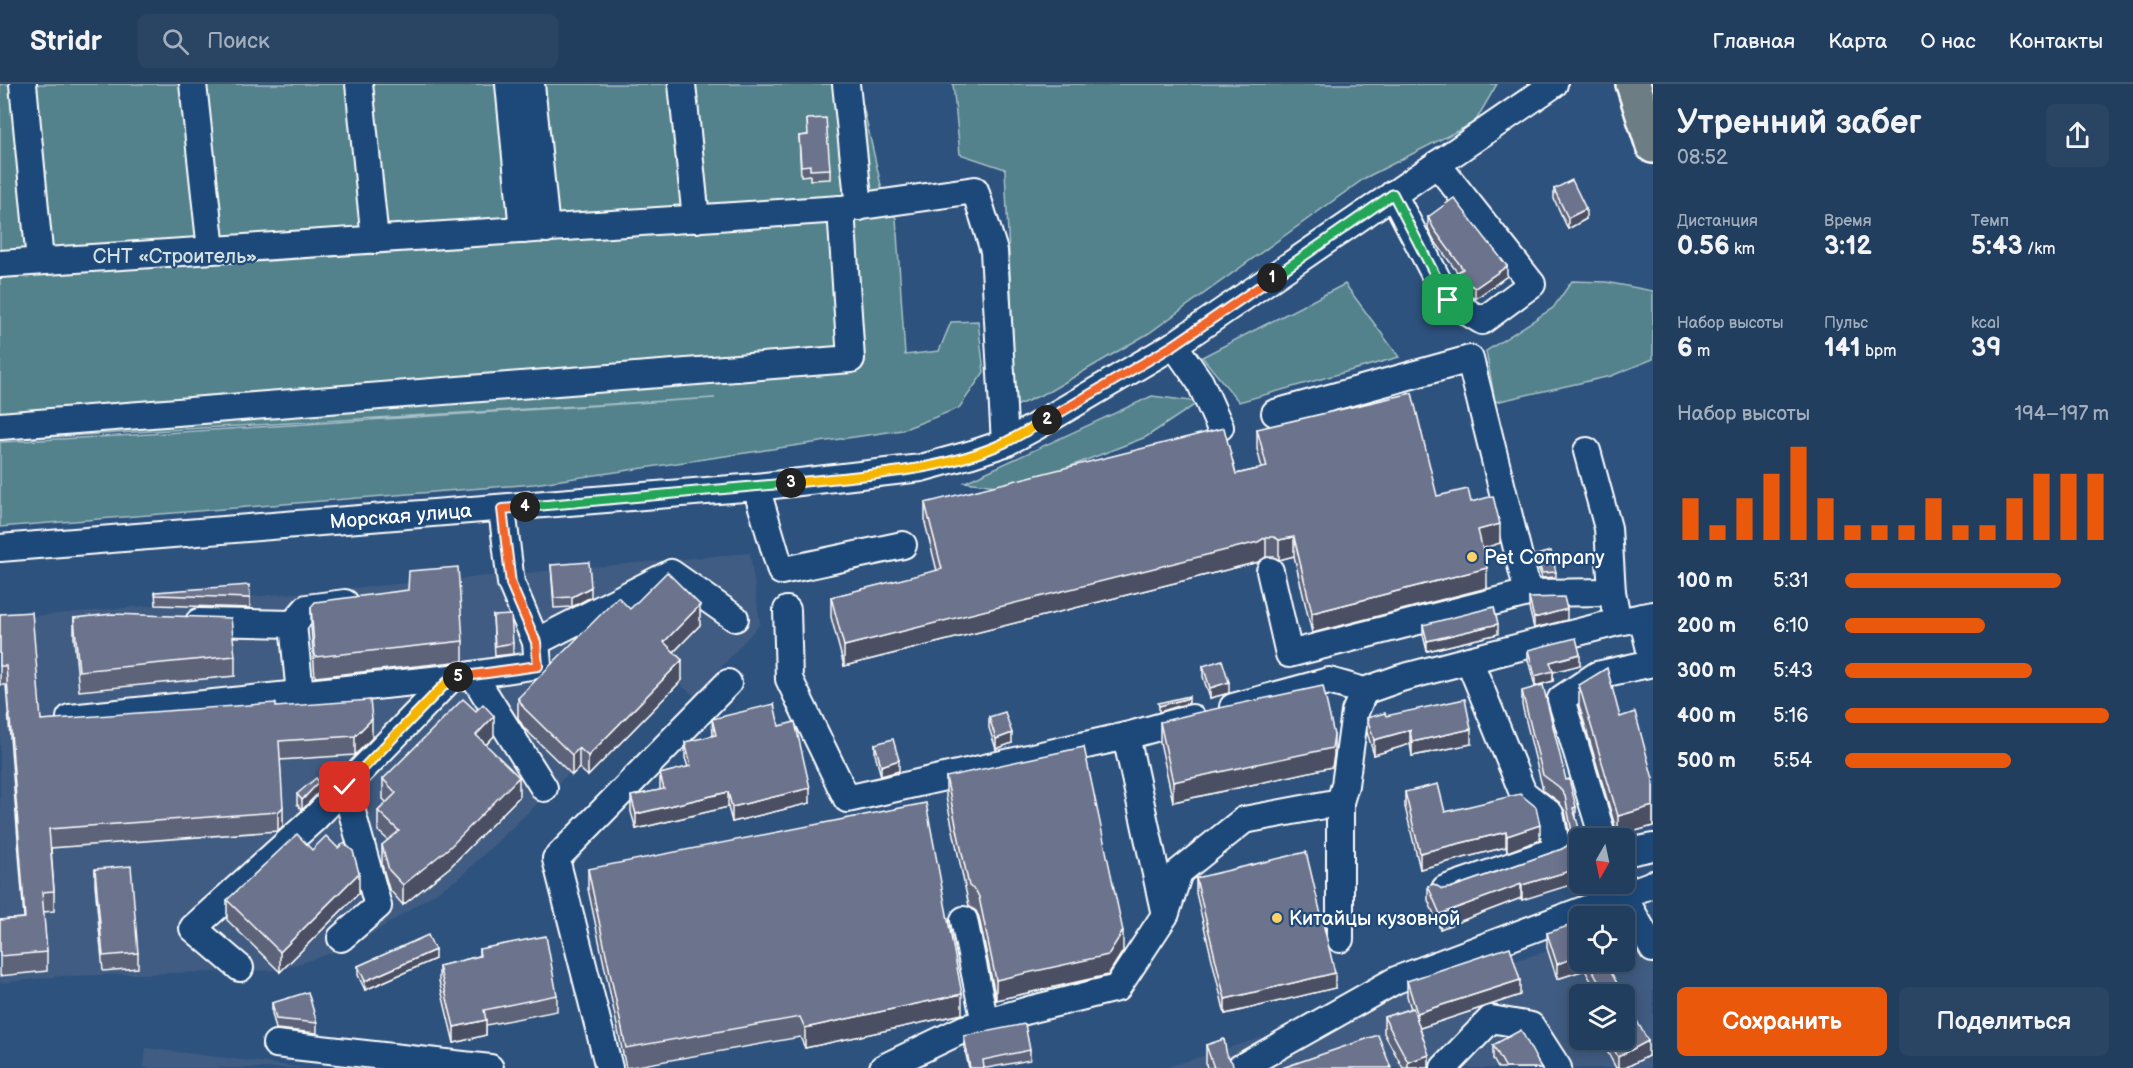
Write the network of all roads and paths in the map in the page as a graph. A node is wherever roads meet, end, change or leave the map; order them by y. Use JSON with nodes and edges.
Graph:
{"nodes":[{"id":1,"x":23,"y":84,"type":"edge"},
{"id":2,"x":193,"y":84,"type":"edge"},
{"id":3,"x":211,"y":84,"type":"edge"},
{"id":4,"x":359,"y":84,"type":"edge"},
{"id":5,"x":509,"y":84,"type":"edge"},
{"id":6,"x":531,"y":84,"type":"edge"},
{"id":7,"x":682,"y":84,"type":"edge"},
{"id":8,"x":846,"y":84,"type":"edge"},
{"id":9,"x":1554,"y":84,"type":"edge"},
{"id":10,"x":1633,"y":84,"type":"edge"},
{"id":11,"x":1653,"y":146,"type":"edge"},
{"id":12,"x":1437,"y":164,"type":"junction"},
{"id":13,"x":1393,"y":194,"type":"junction"},
{"id":14,"x":850,"y":208,"type":"junction"},
{"id":15,"x":696,"y":219,"type":"junction"},
{"id":16,"x":534,"y":229,"type":"junction"},
{"id":17,"x":375,"y":240,"type":"junction"},
{"id":18,"x":219,"y":250,"type":"junction"},
{"id":19,"x":40,"y":261,"type":"junction"},
{"id":20,"x":0,"y":264,"type":"edge"},
{"id":21,"x":1174,"y":345,"type":"junction"},
{"id":22,"x":1275,"y":413,"type":"dead end"},
{"id":23,"x":0,"y":426,"type":"edge"},
{"id":24,"x":1220,"y":426,"type":"edge"},
{"id":25,"x":1005,"y":442,"type":"junction"},
{"id":26,"x":1587,"y":451,"type":"dead end"},
{"id":27,"x":756,"y":487,"type":"junction"},
{"id":28,"x":502,"y":509,"type":"junction"},
{"id":29,"x":903,"y":545,"type":"dead end"},
{"id":30,"x":0,"y":549,"type":"edge"},
{"id":31,"x":1270,"y":571,"type":"dead end"},
{"id":32,"x":1612,"y":592,"type":"junction"},
{"id":33,"x":1527,"y":593,"type":"junction"},
{"id":34,"x":373,"y":599,"type":"edge"},
{"id":35,"x":787,"y":610,"type":"dead end"},
{"id":36,"x":735,"y":618,"type":"dead end"},
{"id":37,"x":1638,"y":618,"type":"edge"},
{"id":38,"x":178,"y":621,"type":"edge"},
{"id":39,"x":293,"y":624,"type":"junction"},
{"id":40,"x":536,"y":642,"type":"junction"},
{"id":41,"x":1469,"y":660,"type":"junction"},
{"id":42,"x":1653,"y":663,"type":"edge"},
{"id":43,"x":462,"y":677,"type":"junction"},
{"id":44,"x":728,"y":683,"type":"dead end"},
{"id":45,"x":1364,"y":691,"type":"junction"},
{"id":46,"x":300,"y":694,"type":"junction"},
{"id":47,"x":70,"y":718,"type":"edge"},
{"id":48,"x":1126,"y":736,"type":"junction"},
{"id":49,"x":345,"y":787,"type":"junction"},
{"id":50,"x":544,"y":788,"type":"dead end"},
{"id":51,"x":1340,"y":802,"type":"junction"},
{"id":52,"x":1600,"y":828,"type":"edge"},
{"id":53,"x":1653,"y":847,"type":"edge"},
{"id":54,"x":1635,"y":851,"type":"edge"},
{"id":55,"x":1653,"y":884,"type":"edge"},
{"id":56,"x":1445,"y":889,"type":"edge"},
{"id":57,"x":1623,"y":896,"type":"junction"},
{"id":58,"x":1166,"y":915,"type":"junction"},
{"id":59,"x":964,"y":920,"type":"dead end"},
{"id":60,"x":341,"y":938,"type":"dead end"},
{"id":61,"x":1340,"y":939,"type":"dead end"},
{"id":62,"x":1653,"y":949,"type":"edge"},
{"id":63,"x":240,"y":968,"type":"dead end"},
{"id":64,"x":985,"y":1023,"type":"junction"},
{"id":65,"x":276,"y":1044,"type":"dead end"},
{"id":66,"x":490,"y":1068,"type":"edge"},
{"id":67,"x":609,"y":1068,"type":"edge"},
{"id":68,"x":884,"y":1068,"type":"edge"},
{"id":69,"x":1240,"y":1068,"type":"edge"},
{"id":70,"x":1444,"y":1068,"type":"edge"},
{"id":71,"x":1558,"y":1068,"type":"edge"}],
"edges":[{"from":1,"to":19,"type":"street"},
{"from":2,"to":18,"type":"street"},
{"from":3,"to":18,"type":"street"},
{"from":4,"to":17,"type":"street"},
{"from":5,"to":16,"type":"street"},
{"from":6,"to":16,"type":"street"},
{"from":7,"to":15,"type":"street"},
{"from":8,"to":14,"type":"street"},
{"from":9,"to":12,"type":"street","name":"Морская улица"},
{"from":10,"to":11,"type":"main road"},
{"from":12,"to":13,"type":"street","name":"Морская улица"},
{"from":12,"to":13,"type":"street"},
{"from":13,"to":21,"type":"street","name":"Морская улица"},
{"from":14,"to":15,"type":"street"},
{"from":14,"to":23,"type":"street"},
{"from":14,"to":25,"type":"street"},
{"from":15,"to":16,"type":"street"},
{"from":16,"to":17,"type":"street"},
{"from":17,"to":18,"type":"street"},
{"from":18,"to":19,"type":"street"},
{"from":19,"to":20,"type":"street"},
{"from":21,"to":24,"type":"street"},
{"from":21,"to":25,"type":"street","name":"Морская улица"},
{"from":22,"to":33,"type":"street"},
{"from":25,"to":27,"type":"street","name":"Морская улица"},
{"from":26,"to":32,"type":"street"},
{"from":27,"to":28,"type":"street","name":"Морская улица"},
{"from":27,"to":29,"type":"street"},
{"from":28,"to":30,"type":"street","name":"Морская улица"},
{"from":28,"to":40,"type":"street"},
{"from":31,"to":33,"type":"street"},
{"from":32,"to":33,"type":"street"},
{"from":32,"to":37,"type":"street"},
{"from":34,"to":39,"type":"street"},
{"from":35,"to":48,"type":"street"},
{"from":36,"to":40,"type":"street"},
{"from":37,"to":41,"type":"street"},
{"from":37,"to":42,"type":"street"},
{"from":38,"to":39,"type":"street"},
{"from":39,"to":46,"type":"street"},
{"from":40,"to":43,"type":"street"},
{"from":41,"to":45,"type":"street"},
{"from":41,"to":56,"type":"street"},
{"from":42,"to":52,"type":"street"},
{"from":43,"to":46,"type":"street"},
{"from":43,"to":49,"type":"street"},
{"from":43,"to":50,"type":"street"},
{"from":44,"to":67,"type":"street"},
{"from":45,"to":48,"type":"street"},
{"from":45,"to":51,"type":"street"},
{"from":46,"to":47,"type":"street"},
{"from":48,"to":58,"type":"street"},
{"from":49,"to":60,"type":"street"},
{"from":49,"to":63,"type":"street"},
{"from":51,"to":58,"type":"street"},
{"from":51,"to":61,"type":"street"},
{"from":53,"to":54,"type":"street"},
{"from":55,"to":57,"type":"street"},
{"from":57,"to":62,"type":"street"},
{"from":57,"to":69,"type":"street"},
{"from":58,"to":64,"type":"street"},
{"from":59,"to":64,"type":"street"},
{"from":64,"to":68,"type":"street"},
{"from":65,"to":66,"type":"street"},
{"from":70,"to":71,"type":"street"}]}
